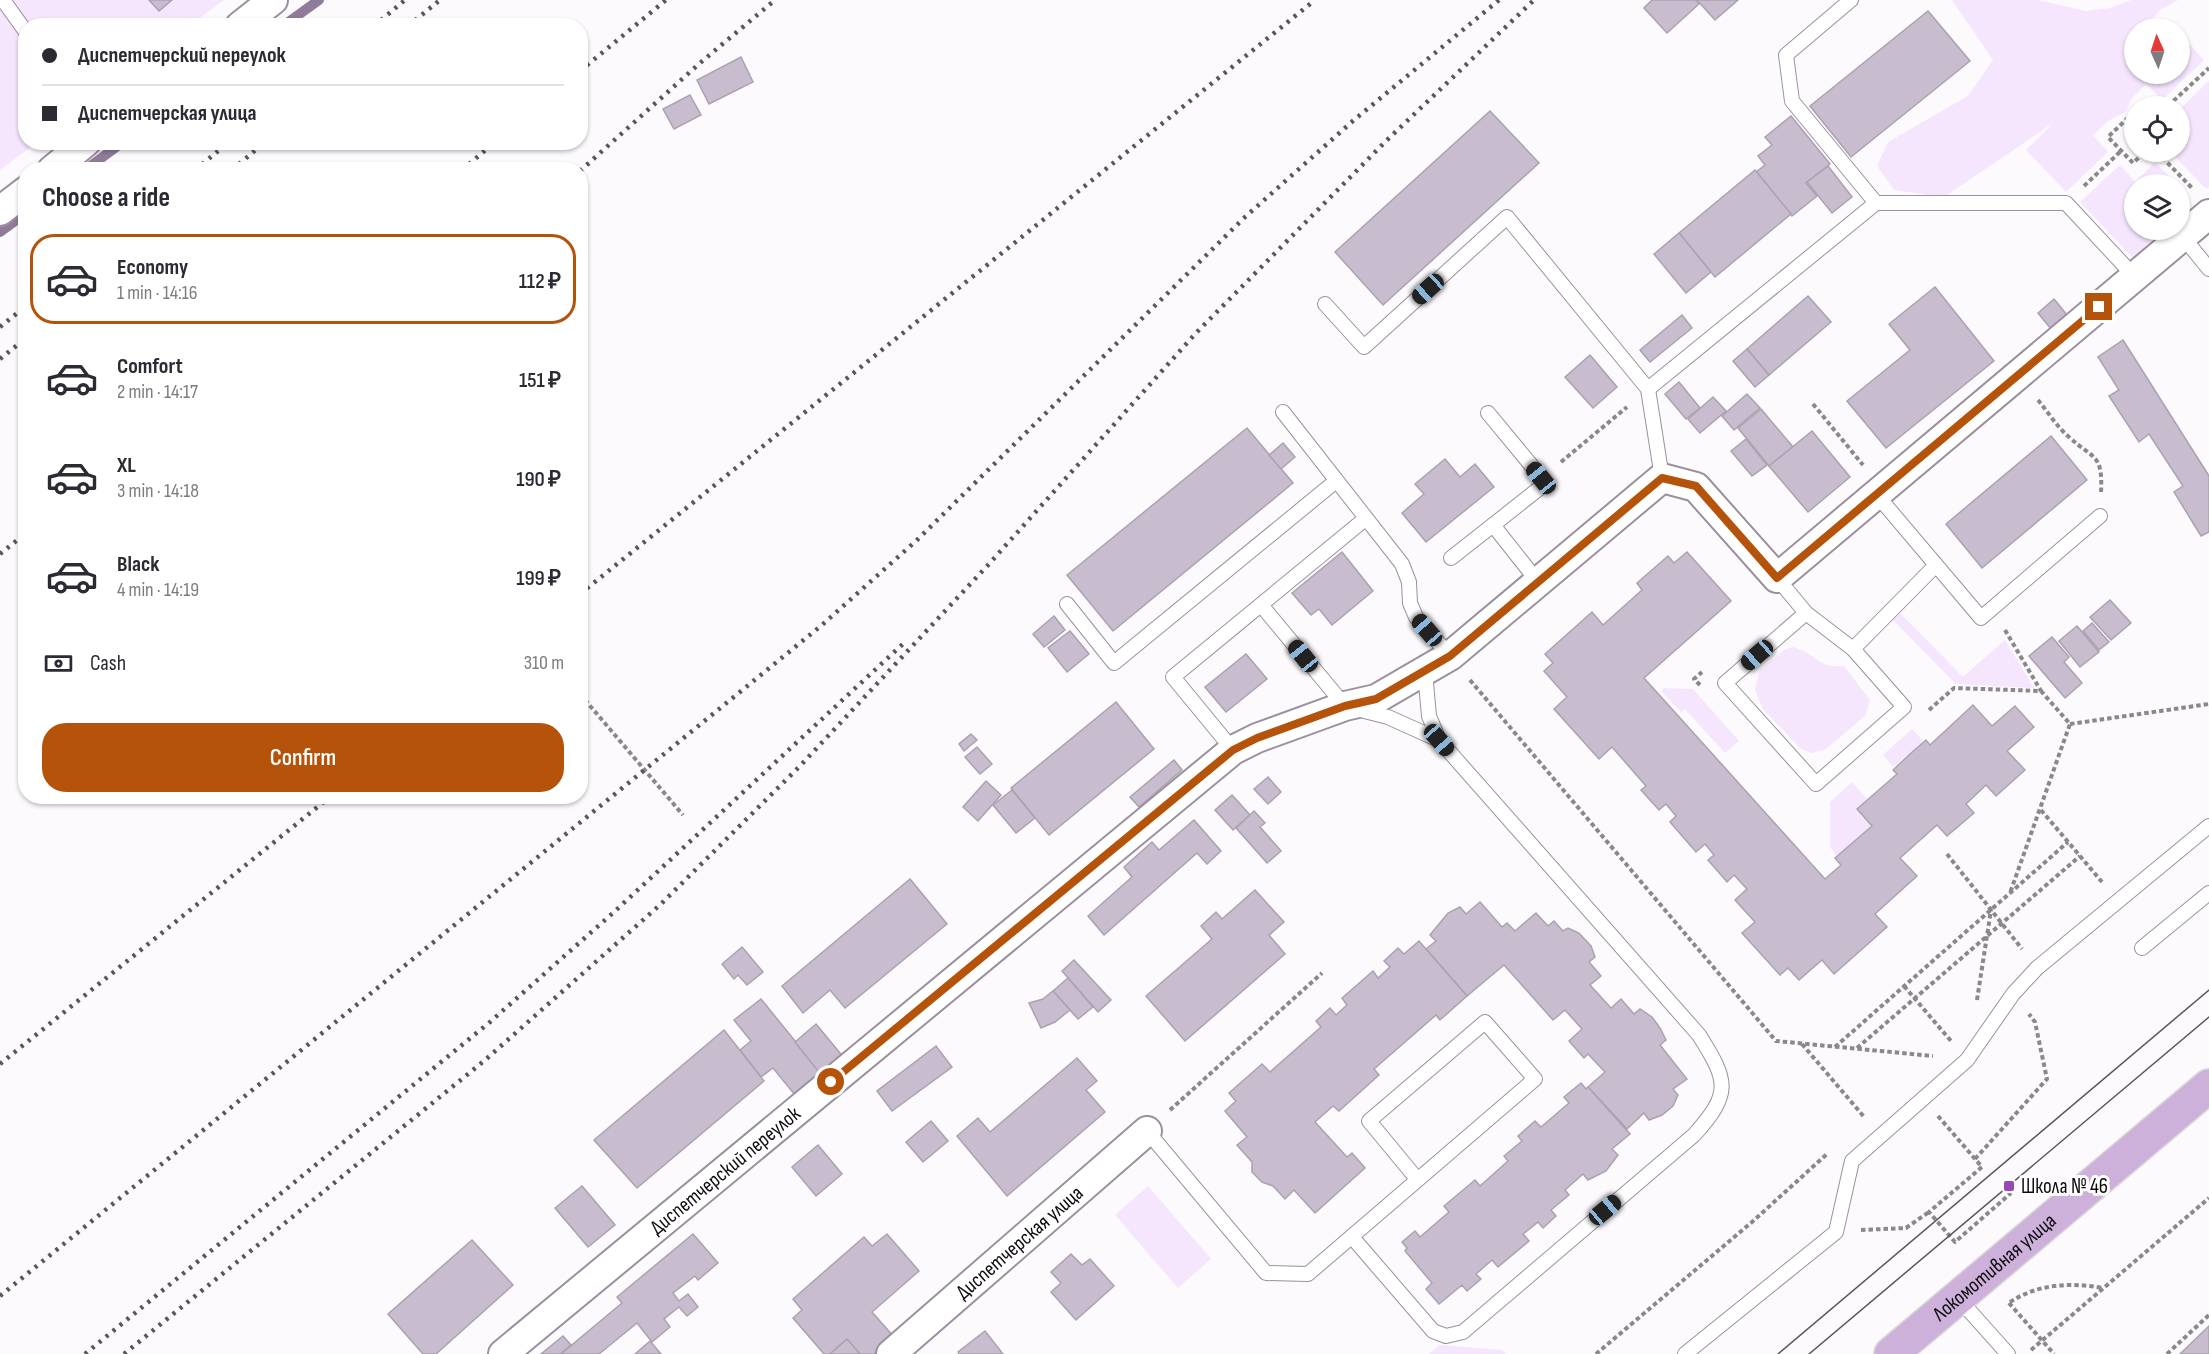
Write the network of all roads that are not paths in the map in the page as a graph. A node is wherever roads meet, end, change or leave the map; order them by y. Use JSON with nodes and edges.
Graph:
{"nodes":[{"id":1,"x":3,"y":0,"type":"edge"},
{"id":2,"x":273,"y":0,"type":"edge"},
{"id":3,"x":1851,"y":0,"type":"edge"},
{"id":4,"x":250,"y":18,"type":"edge"},
{"id":5,"x":18,"y":21,"type":"edge"},
{"id":6,"x":76,"y":150,"type":"edge"},
{"id":7,"x":62,"y":162,"type":"edge"},
{"id":8,"x":18,"y":197,"type":"edge"},
{"id":9,"x":1876,"y":203,"type":"junction"},
{"id":10,"x":0,"y":211,"type":"edge"},
{"id":11,"x":2209,"y":214,"type":"edge"},
{"id":12,"x":2190,"y":231,"type":"edge"},
{"id":13,"x":2179,"y":240,"type":"edge"},
{"id":14,"x":2185,"y":240,"type":"edge"},
{"id":15,"x":2209,"y":269,"type":"edge"},
{"id":16,"x":2135,"y":277,"type":"junction"},
{"id":17,"x":1325,"y":304,"type":"dead end"},
{"id":18,"x":1648,"y":389,"type":"junction"},
{"id":19,"x":1283,"y":412,"type":"dead end"},
{"id":20,"x":1488,"y":412,"type":"dead end"},
{"id":21,"x":1662,"y":478,"type":"junction"},
{"id":22,"x":1336,"y":481,"type":"junction"},
{"id":23,"x":1879,"y":492,"type":"junction"},
{"id":24,"x":2100,"y":516,"type":"road end"},
{"id":25,"x":1365,"y":519,"type":"junction"},
{"id":26,"x":1493,"y":525,"type":"junction"},
{"id":27,"x":1451,"y":558,"type":"dead end"},
{"id":28,"x":1936,"y":565,"type":"junction"},
{"id":29,"x":1777,"y":578,"type":"junction"},
{"id":30,"x":1538,"y":582,"type":"junction"},
{"id":31,"x":1067,"y":604,"type":"dead end"},
{"id":32,"x":1261,"y":605,"type":"junction"},
{"id":33,"x":1806,"y":613,"type":"junction"},
{"id":34,"x":1853,"y":649,"type":"junction"},
{"id":35,"x":1450,"y":656,"type":"junction"},
{"id":36,"x":1425,"y":672,"type":"junction"},
{"id":37,"x":1345,"y":706,"type":"junction"},
{"id":38,"x":1439,"y":740,"type":"junction"},
{"id":39,"x":1233,"y":750,"type":"junction"},
{"id":40,"x":2209,"y":826,"type":"edge"},
{"id":41,"x":2209,"y":893,"type":"edge"},
{"id":42,"x":2142,"y":948,"type":"dead end"},
{"id":43,"x":2209,"y":1086,"type":"edge"},
{"id":44,"x":1147,"y":1131,"type":"joint"},
{"id":45,"x":1417,"y":1179,"type":"junction"},
{"id":46,"x":1352,"y":1237,"type":"junction"},
{"id":47,"x":1958,"y":1298,"type":"junction"},
{"id":48,"x":502,"y":1354,"type":"edge"},
{"id":49,"x":891,"y":1354,"type":"edge"},
{"id":50,"x":1685,"y":1354,"type":"edge"},
{"id":51,"x":1891,"y":1354,"type":"edge"},
{"id":52,"x":2008,"y":1354,"type":"edge"}],
"edges":[{"from":1,"to":5,"type":"lane"},
{"from":2,"to":4,"type":"street"},
{"from":3,"to":9,"type":"lane"},
{"from":6,"to":7,"type":"street"},
{"from":8,"to":10,"type":"street"},
{"from":9,"to":16,"type":"lane"},
{"from":9,"to":18,"type":"lane"},
{"from":11,"to":12,"type":"street"},
{"from":13,"to":16,"type":"street"},
{"from":14,"to":15,"type":"lane"},
{"from":16,"to":23,"type":"street"},
{"from":17,"to":18,"type":"lane"},
{"from":18,"to":21,"type":"lane"},
{"from":19,"to":22,"type":"lane"},
{"from":20,"to":26,"type":"lane"},
{"from":21,"to":29,"type":"street"},
{"from":21,"to":30,"type":"street","name":"Диспетчерский переулок"},
{"from":22,"to":25,"type":"lane"},
{"from":22,"to":31,"type":"lane"},
{"from":23,"to":28,"type":"lane"},
{"from":23,"to":29,"type":"street"},
{"from":24,"to":28,"type":"lane"},
{"from":25,"to":32,"type":"lane"},
{"from":25,"to":35,"type":"lane"},
{"from":26,"to":27,"type":"lane"},
{"from":26,"to":30,"type":"lane"},
{"from":28,"to":34,"type":"lane"},
{"from":29,"to":33,"type":"lane"},
{"from":30,"to":35,"type":"street","name":"Диспетчерский переулок"},
{"from":32,"to":37,"type":"lane"},
{"from":32,"to":39,"type":"lane"},
{"from":33,"to":34,"type":"lane"},
{"from":33,"to":34,"type":"lane"},
{"from":35,"to":36,"type":"street","name":"Диспетчерский переулок"},
{"from":36,"to":37,"type":"street","name":"Диспетчерский переулок"},
{"from":36,"to":38,"type":"lane"},
{"from":37,"to":38,"type":"lane"},
{"from":37,"to":39,"type":"street","name":"Диспетчерский переулок"},
{"from":38,"to":46,"type":"lane"},
{"from":39,"to":48,"type":"street","name":"Диспетчерский переулок"},
{"from":40,"to":50,"type":"lane"},
{"from":41,"to":42,"type":"lane"},
{"from":43,"to":47,"type":"main road","name":"Локомотивная улица"},
{"from":44,"to":46,"type":"lane"},
{"from":44,"to":49,"type":"street","name":"Диспетчерская улица"},
{"from":45,"to":45,"type":"lane"},
{"from":45,"to":46,"type":"lane"},
{"from":47,"to":51,"type":"main road","name":"Локомотивная улица"},
{"from":47,"to":52,"type":"lane"}]}
